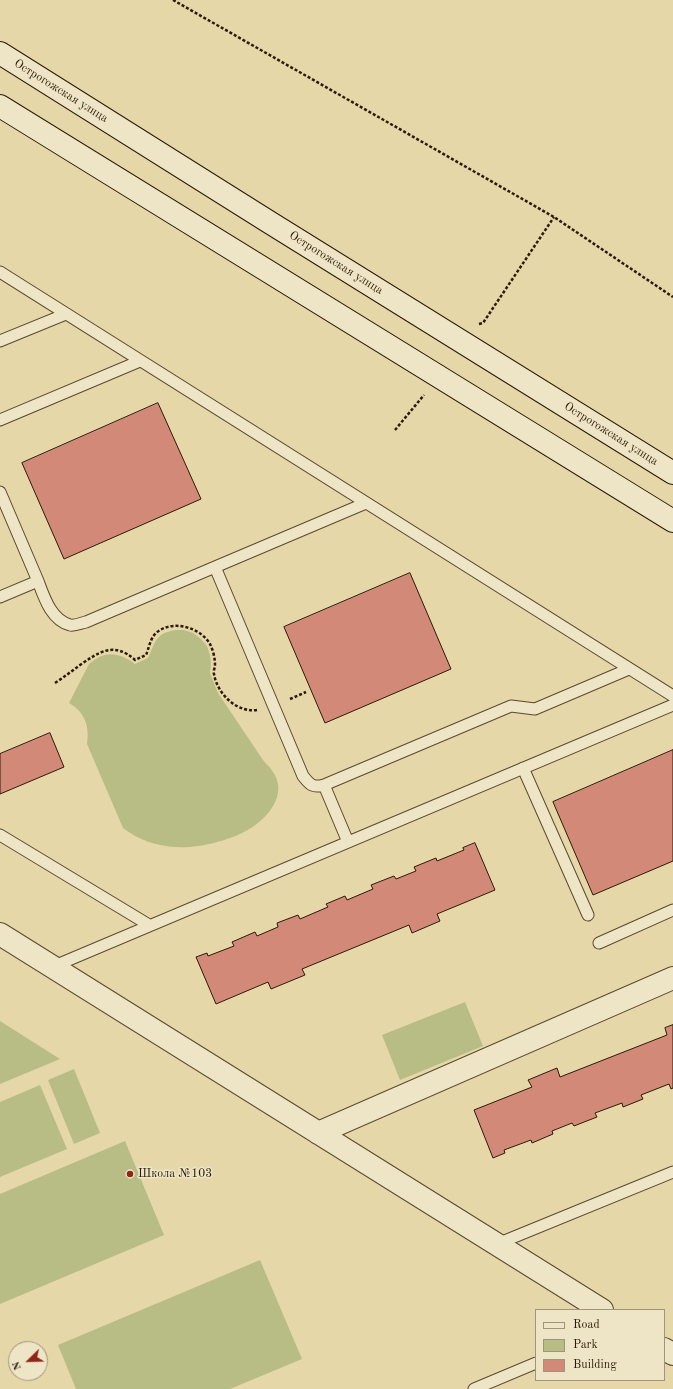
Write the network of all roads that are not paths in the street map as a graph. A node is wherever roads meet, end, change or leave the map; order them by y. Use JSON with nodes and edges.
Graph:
{"nodes":[{"id":1,"x":0,"y":53,"type":"edge"},
{"id":2,"x":0,"y":106,"type":"edge"},
{"id":3,"x":0,"y":272,"type":"edge"},
{"id":4,"x":66,"y":314,"type":"junction"},
{"id":5,"x":0,"y":341,"type":"edge"},
{"id":6,"x":140,"y":361,"type":"junction"},
{"id":7,"x":0,"y":420,"type":"edge"},
{"id":8,"x":673,"y":473,"type":"edge"},
{"id":9,"x":0,"y":492,"type":"edge"},
{"id":10,"x":366,"y":503,"type":"junction"},
{"id":11,"x":673,"y":521,"type":"edge"},
{"id":12,"x":215,"y":567,"type":"junction"},
{"id":13,"x":38,"y":581,"type":"junction"},
{"id":14,"x":0,"y":597,"type":"edge"},
{"id":15,"x":629,"y":669,"type":"junction"},
{"id":16,"x":673,"y":696,"type":"edge"},
{"id":17,"x":673,"y":705,"type":"edge"},
{"id":18,"x":523,"y":768,"type":"junction"},
{"id":19,"x":324,"y":785,"type":"junction"},
{"id":20,"x":0,"y":835,"type":"edge"},
{"id":21,"x":348,"y":842,"type":"junction"},
{"id":22,"x":673,"y":910,"type":"edge"},
{"id":23,"x":588,"y":915,"type":"dead end"},
{"id":24,"x":150,"y":926,"type":"junction"},
{"id":25,"x":3,"y":939,"type":"edge"},
{"id":26,"x":599,"y":943,"type":"dead end"},
{"id":27,"x":52,"y":966,"type":"junction"},
{"id":28,"x":673,"y":978,"type":"edge"},
{"id":29,"x":318,"y":1133,"type":"junction"},
{"id":30,"x":673,"y":1172,"type":"edge"},
{"id":31,"x":497,"y":1244,"type":"junction"},
{"id":32,"x":600,"y":1309,"type":"edge"},
{"id":33,"x":535,"y":1363,"type":"edge"},
{"id":34,"x":474,"y":1389,"type":"edge"}],
"edges":[{"from":1,"to":8,"type":"street","name":"Острогожская улица"},
{"from":2,"to":11,"type":"street"},
{"from":3,"to":4,"type":"lane"},
{"from":4,"to":5,"type":"lane"},
{"from":4,"to":6,"type":"lane"},
{"from":6,"to":7,"type":"lane"},
{"from":6,"to":10,"type":"lane"},
{"from":9,"to":13,"type":"lane"},
{"from":10,"to":12,"type":"lane"},
{"from":10,"to":15,"type":"lane"},
{"from":12,"to":13,"type":"lane"},
{"from":12,"to":19,"type":"lane"},
{"from":13,"to":14,"type":"lane"},
{"from":15,"to":16,"type":"lane"},
{"from":15,"to":19,"type":"lane"},
{"from":17,"to":18,"type":"lane"},
{"from":18,"to":21,"type":"lane"},
{"from":18,"to":23,"type":"lane"},
{"from":19,"to":21,"type":"lane"},
{"from":20,"to":24,"type":"lane"},
{"from":21,"to":24,"type":"lane"},
{"from":22,"to":26,"type":"lane"},
{"from":24,"to":27,"type":"lane"},
{"from":25,"to":27,"type":"street"},
{"from":27,"to":29,"type":"street"},
{"from":28,"to":29,"type":"street"},
{"from":29,"to":31,"type":"street"},
{"from":30,"to":31,"type":"lane"},
{"from":31,"to":32,"type":"street"},
{"from":33,"to":34,"type":"lane"}]}
